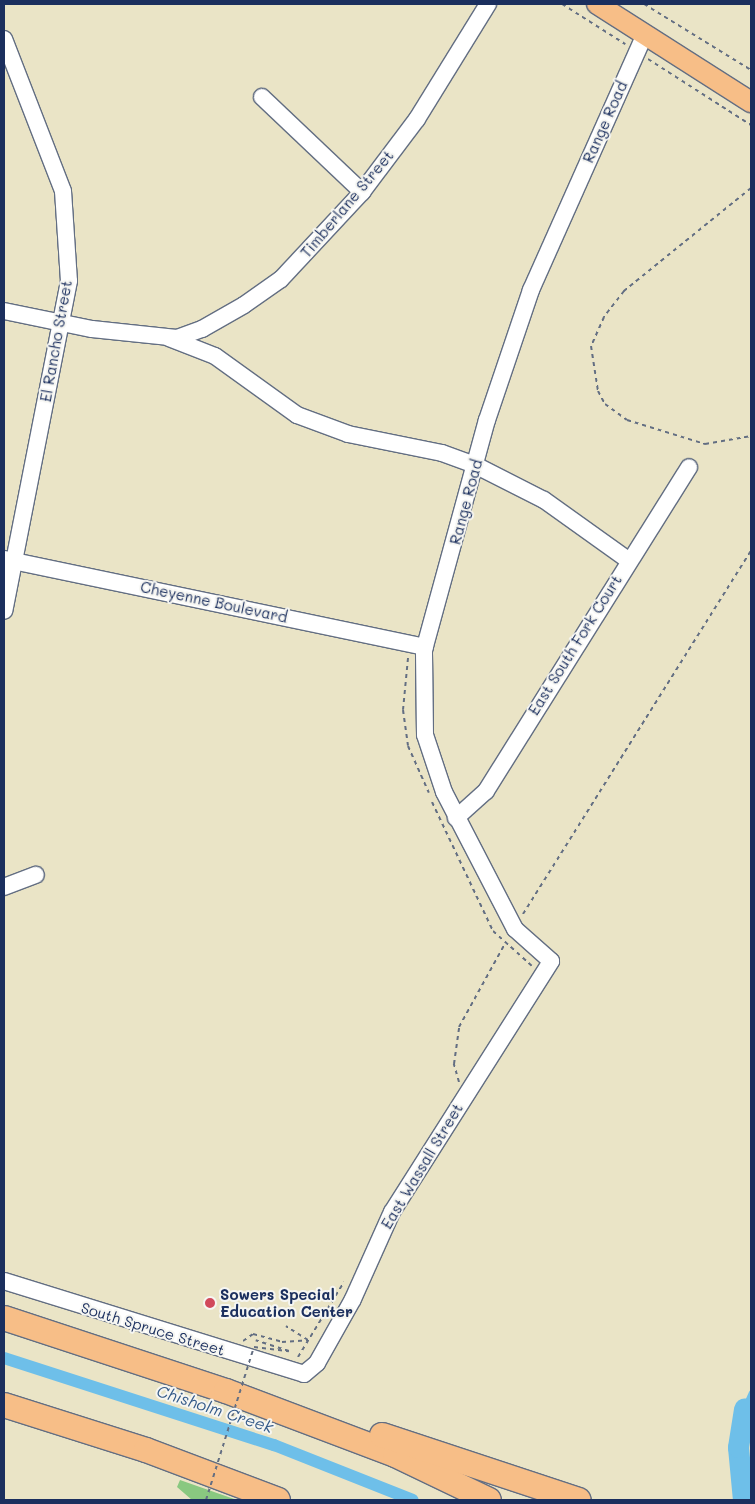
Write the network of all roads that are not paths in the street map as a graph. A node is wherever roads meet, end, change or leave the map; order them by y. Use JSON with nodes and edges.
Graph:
{"nodes":[{"id":1,"x":488,"y":4,"type":"edge"},
{"id":2,"x":602,"y":5,"type":"edge"},
{"id":3,"x":4,"y":38,"type":"edge"},
{"id":4,"x":641,"y":43,"type":"junction"},
{"id":5,"x":262,"y":97,"type":"dead end"},
{"id":6,"x":751,"y":102,"type":"edge"},
{"id":7,"x":362,"y":192,"type":"junction"},
{"id":8,"x":4,"y":311,"type":"edge"},
{"id":9,"x":60,"y":322,"type":"junction"},
{"id":10,"x":167,"y":337,"type":"junction"},
{"id":11,"x":476,"y":465,"type":"junction"},
{"id":12,"x":689,"y":467,"type":"dead end"},
{"id":13,"x":8,"y":560,"type":"edge"},
{"id":14,"x":628,"y":560,"type":"junction"},
{"id":15,"x":4,"y":611,"type":"edge"},
{"id":16,"x":425,"y":647,"type":"junction"},
{"id":17,"x":456,"y":818,"type":"junction"},
{"id":18,"x":36,"y":875,"type":"dead end"},
{"id":19,"x":4,"y":887,"type":"edge"},
{"id":20,"x":551,"y":961,"type":"joint"},
{"id":21,"x":4,"y":1281,"type":"edge"},
{"id":22,"x":4,"y":1318,"type":"edge"},
{"id":23,"x":299,"y":1369,"type":"joint"},
{"id":24,"x":226,"y":1391,"type":"junction"},
{"id":25,"x":4,"y":1405,"type":"edge"},
{"id":26,"x":278,"y":1500,"type":"edge"},
{"id":27,"x":490,"y":1500,"type":"edge"},
{"id":28,"x":578,"y":1500,"type":"edge"}],
"edges":[{"from":1,"to":7,"type":"street","name":"Timberlane Street"},
{"from":2,"to":4,"type":"main road"},
{"from":3,"to":9,"type":"street","name":"El Rancho Street"},
{"from":4,"to":6,"type":"main road"},
{"from":4,"to":11,"type":"street","name":"Range Road"},
{"from":5,"to":7,"type":"street"},
{"from":7,"to":10,"type":"street","name":"Timberlane Street"},
{"from":8,"to":9,"type":"street","name":"Timberlane Street"},
{"from":9,"to":10,"type":"street","name":"Timberlane Street"},
{"from":9,"to":13,"type":"street","name":"El Rancho Street"},
{"from":10,"to":11,"type":"street"},
{"from":11,"to":14,"type":"street"},
{"from":11,"to":16,"type":"street","name":"Range Road"},
{"from":12,"to":14,"type":"street","name":"East South Fork Court"},
{"from":13,"to":15,"type":"street","name":"El Rancho Street"},
{"from":13,"to":16,"type":"street","name":"Cheyenne Boulevard"},
{"from":14,"to":17,"type":"street","name":"East South Fork Court"},
{"from":16,"to":17,"type":"street","name":"Range Road"},
{"from":17,"to":20,"type":"street","name":"Range Road"},
{"from":18,"to":19,"type":"street"},
{"from":20,"to":23,"type":"street","name":"East Wassall Street"},
{"from":21,"to":23,"type":"street","name":"South Spruce Street"},
{"from":22,"to":24,"type":"highway"},
{"from":24,"to":27,"type":"highway"},
{"from":24,"to":28,"type":"highway"},
{"from":25,"to":26,"type":"highway"}]}
